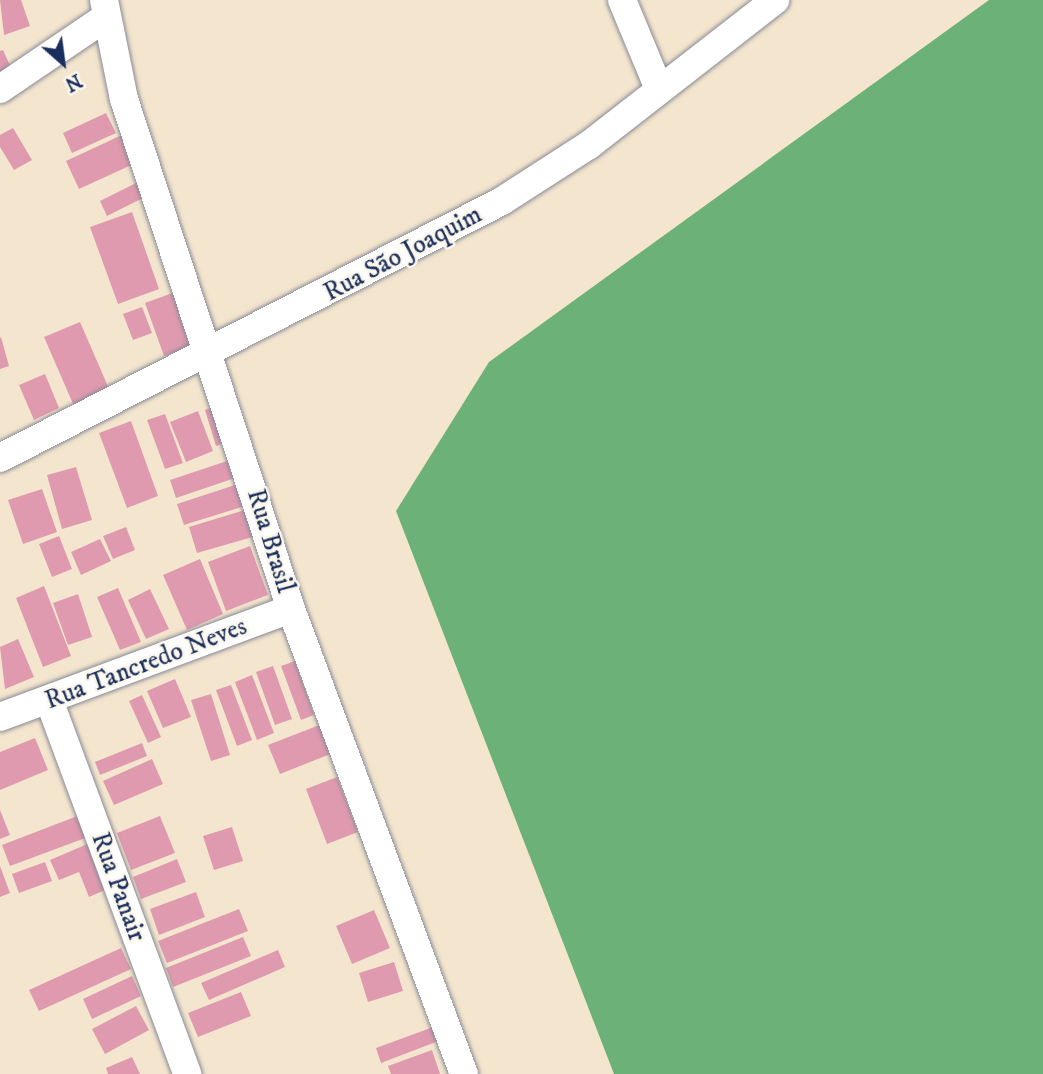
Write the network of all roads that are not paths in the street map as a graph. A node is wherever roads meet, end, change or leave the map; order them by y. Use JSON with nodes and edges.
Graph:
{"nodes":[{"id":1,"x":622,"y":0,"type":"edge"},
{"id":2,"x":775,"y":0,"type":"edge"},
{"id":3,"x":105,"y":9,"type":"edge"},
{"id":4,"x":0,"y":89,"type":"edge"},
{"id":5,"x":659,"y":89,"type":"junction"},
{"id":6,"x":211,"y":355,"type":"junction"},
{"id":7,"x":0,"y":458,"type":"edge"},
{"id":8,"x":291,"y":609,"type":"junction"},
{"id":9,"x":49,"y":700,"type":"junction"},
{"id":10,"x":0,"y":717,"type":"edge"},
{"id":11,"x":187,"y":1074,"type":"edge"},
{"id":12,"x":464,"y":1074,"type":"edge"}],
"edges":[{"from":1,"to":5,"type":"street"},
{"from":2,"to":5,"type":"street","name":"Rua São Joaquim"},
{"from":3,"to":4,"type":"street"},
{"from":3,"to":6,"type":"street","name":"Rua Brasil"},
{"from":5,"to":6,"type":"street","name":"Rua São Joaquim"},
{"from":6,"to":7,"type":"street","name":"Rua São Joaquim"},
{"from":6,"to":8,"type":"street","name":"Rua Brasil"},
{"from":8,"to":9,"type":"street","name":"Rua Tancredo Neves"},
{"from":8,"to":12,"type":"street","name":"Rua Brasil"},
{"from":9,"to":10,"type":"street","name":"Rua Tancredo Neves"},
{"from":9,"to":11,"type":"street","name":"Rua Panair"}]}
